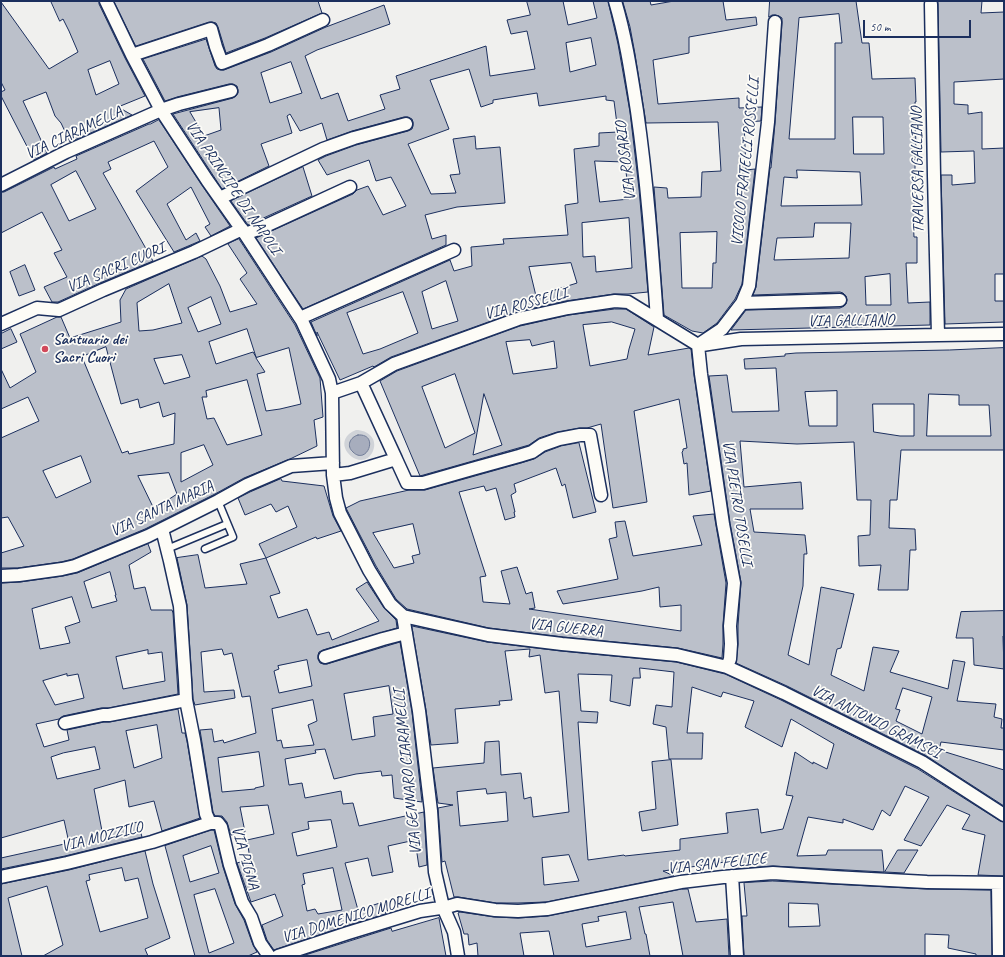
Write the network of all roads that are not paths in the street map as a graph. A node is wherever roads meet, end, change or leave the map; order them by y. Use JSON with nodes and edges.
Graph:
{"nodes":[{"id":1,"x":106,"y":1,"type":"edge"},
{"id":2,"x":615,"y":1,"type":"edge"},
{"id":3,"x":931,"y":4,"type":"dead end"},
{"id":4,"x":323,"y":20,"type":"dead end"},
{"id":5,"x":774,"y":22,"type":"dead end"},
{"id":6,"x":132,"y":55,"type":"junction"},
{"id":7,"x":231,"y":91,"type":"dead end"},
{"id":8,"x":161,"y":110,"type":"junction"},
{"id":9,"x":406,"y":124,"type":"dead end"},
{"id":10,"x":1,"y":185,"type":"edge"},
{"id":11,"x":350,"y":187,"type":"dead end"},
{"id":12,"x":220,"y":198,"type":"junction"},
{"id":13,"x":243,"y":231,"type":"junction"},
{"id":14,"x":454,"y":250,"type":"dead end"},
{"id":15,"x":840,"y":300,"type":"dead end"},
{"id":16,"x":742,"y":303,"type":"junction"},
{"id":17,"x":300,"y":318,"type":"junction"},
{"id":18,"x":657,"y":319,"type":"junction"},
{"id":19,"x":1,"y":324,"type":"edge"},
{"id":20,"x":1004,"y":334,"type":"edge"},
{"id":21,"x":938,"y":335,"type":"junction"},
{"id":22,"x":698,"y":345,"type":"junction"},
{"id":23,"x":361,"y":383,"type":"junction"},
{"id":24,"x":332,"y":393,"type":"junction"},
{"id":25,"x":396,"y":458,"type":"junction"},
{"id":26,"x":333,"y":469,"type":"junction"},
{"id":27,"x":601,"y":494,"type":"dead end"},
{"id":28,"x":218,"y":501,"type":"junction"},
{"id":29,"x":227,"y":524,"type":"junction"},
{"id":30,"x":162,"y":529,"type":"junction"},
{"id":31,"x":167,"y":549,"type":"junction"},
{"id":32,"x":205,"y":549,"type":"dead end"},
{"id":33,"x":1,"y":576,"type":"edge"},
{"id":34,"x":403,"y":616,"type":"junction"},
{"id":35,"x":406,"y":633,"type":"junction"},
{"id":36,"x":325,"y":657,"type":"dead end"},
{"id":37,"x":727,"y":667,"type":"junction"},
{"id":38,"x":186,"y":700,"type":"junction"},
{"id":39,"x":64,"y":723,"type":"dead end"},
{"id":40,"x":1004,"y":815,"type":"edge"},
{"id":41,"x":210,"y":823,"type":"junction"},
{"id":42,"x":732,"y":876,"type":"junction"},
{"id":43,"x":1,"y":877,"type":"edge"},
{"id":44,"x":1001,"y":883,"type":"edge"},
{"id":45,"x":443,"y":907,"type":"junction"},
{"id":46,"x":269,"y":956,"type":"edge"},
{"id":47,"x":278,"y":956,"type":"edge"},
{"id":48,"x":458,"y":956,"type":"edge"},
{"id":49,"x":737,"y":956,"type":"edge"},
{"id":50,"x":999,"y":956,"type":"edge"}],
"edges":[{"from":1,"to":6,"type":"street","name":"VIA PRINCIPE DI NAPOLI"},
{"from":2,"to":18,"type":"street","name":"VIA ROSARIO"},
{"from":3,"to":21,"type":"street","name":"TRAVERSA GALLIANO"},
{"from":4,"to":6,"type":"street"},
{"from":5,"to":16,"type":"street","name":"VICOLO FRATELLI ROSSELLI"},
{"from":6,"to":8,"type":"street","name":"VIA PRINCIPE DI NAPOLI"},
{"from":7,"to":8,"type":"street","name":"VIA CIARAMELLA"},
{"from":8,"to":10,"type":"street","name":"VIA CIARAMELLA"},
{"from":8,"to":12,"type":"street","name":"VIA PRINCIPE DI NAPOLI"},
{"from":9,"to":12,"type":"street"},
{"from":11,"to":13,"type":"street","name":"VIA SACRI CUORI"},
{"from":12,"to":13,"type":"street","name":"VIA PRINCIPE DI NAPOLI"},
{"from":13,"to":17,"type":"street","name":"VIA PRINCIPE DI NAPOLI"},
{"from":13,"to":19,"type":"street","name":"VIA SACRI CUORI"},
{"from":14,"to":17,"type":"street"},
{"from":15,"to":16,"type":"street"},
{"from":16,"to":22,"type":"street","name":"VICOLO FRATELLI ROSSELLI"},
{"from":17,"to":24,"type":"street","name":"VIA PRINCIPE DI NAPOLI"},
{"from":18,"to":22,"type":"street","name":"VIA ROSSELLI"},
{"from":18,"to":23,"type":"street","name":"VIA ROSSELLI"},
{"from":20,"to":21,"type":"street","name":"VIA GALLIANO"},
{"from":21,"to":22,"type":"street","name":"VIA GALLIANO"},
{"from":22,"to":37,"type":"street","name":"VIA PIETRO TOSELLI"},
{"from":23,"to":24,"type":"street","name":"VIA ROSSELLI"},
{"from":23,"to":25,"type":"street"},
{"from":24,"to":26,"type":"street","name":"VIA PRINCIPE DI NAPOLI"},
{"from":25,"to":26,"type":"street","name":"VIA SANTA MARIA"},
{"from":25,"to":27,"type":"street"},
{"from":26,"to":28,"type":"street","name":"VIA SANTA MARIA"},
{"from":26,"to":34,"type":"street"},
{"from":28,"to":29,"type":"lane"},
{"from":28,"to":30,"type":"street","name":"VIA SANTA MARIA"},
{"from":29,"to":31,"type":"lane"},
{"from":29,"to":32,"type":"lane"},
{"from":30,"to":31,"type":"street","name":"VIA PIGNA"},
{"from":30,"to":33,"type":"street","name":"VIA SANTA MARIA"},
{"from":31,"to":38,"type":"street","name":"VIA PIGNA"},
{"from":34,"to":35,"type":"street","name":"VIA GENNARO CIARAMELLI"},
{"from":34,"to":37,"type":"street","name":"VIA GUERRA"},
{"from":35,"to":36,"type":"street"},
{"from":35,"to":45,"type":"street","name":"VIA GENNARO CIARAMELLI"},
{"from":37,"to":40,"type":"street","name":"VIA ANTONIO GRAMSCI"},
{"from":38,"to":39,"type":"street"},
{"from":38,"to":41,"type":"street","name":"VIA PIGNA"},
{"from":41,"to":43,"type":"street","name":"VIA MOZZILO"},
{"from":41,"to":46,"type":"street","name":"VIA PIGNA"},
{"from":42,"to":44,"type":"street","name":"VIA SAN FELICE"},
{"from":42,"to":45,"type":"street","name":"VIA SAN FELICE"},
{"from":42,"to":49,"type":"street"},
{"from":44,"to":50,"type":"street","name":"VIA SAN FELICE"},
{"from":45,"to":47,"type":"street","name":"VIA DOMENICO MORELLI"},
{"from":45,"to":48,"type":"street","name":"VIA GENNARO CIARAMELLI"}]}
